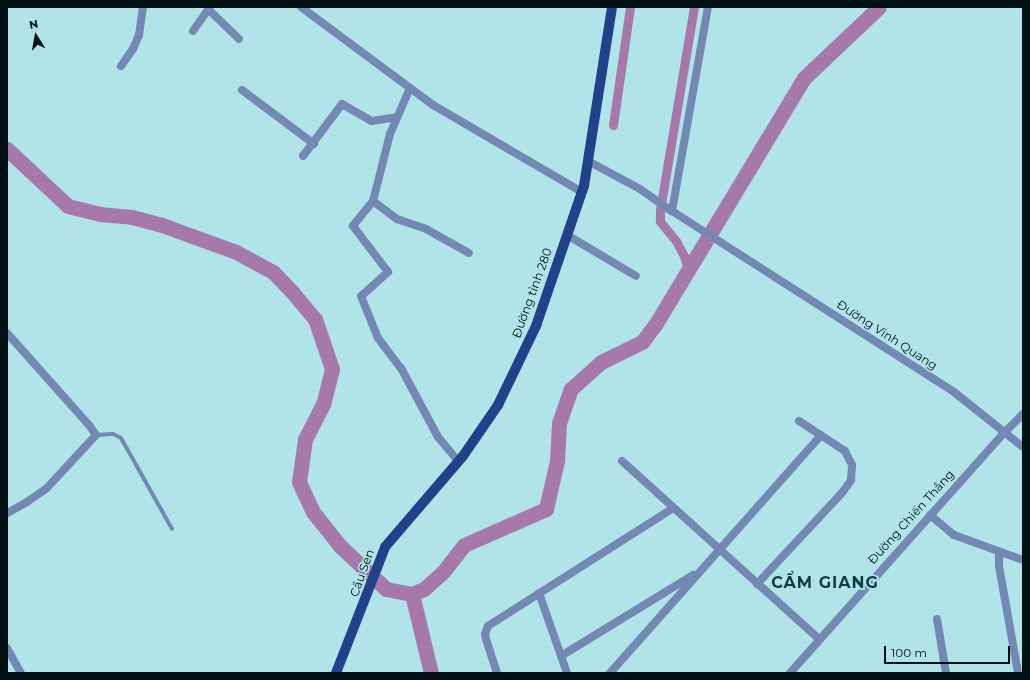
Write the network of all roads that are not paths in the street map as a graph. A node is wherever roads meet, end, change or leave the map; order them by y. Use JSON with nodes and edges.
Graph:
{"nodes":[{"id":1,"x":143,"y":7,"type":"edge"},
{"id":2,"x":301,"y":7,"type":"edge"},
{"id":3,"x":612,"y":7,"type":"edge"},
{"id":4,"x":708,"y":7,"type":"edge"},
{"id":5,"x":209,"y":8,"type":"edge"},
{"id":6,"x":193,"y":31,"type":"dead end"},
{"id":7,"x":239,"y":39,"type":"dead end"},
{"id":8,"x":120,"y":66,"type":"dead end"},
{"id":9,"x":410,"y":88,"type":"junction"},
{"id":10,"x":242,"y":90,"type":"dead end"},
{"id":11,"x":397,"y":118,"type":"junction"},
{"id":12,"x":314,"y":144,"type":"junction"},
{"id":13,"x":303,"y":156,"type":"dead end"},
{"id":14,"x":588,"y":161,"type":"junction"},
{"id":15,"x":582,"y":192,"type":"junction"},
{"id":16,"x":373,"y":201,"type":"junction"},
{"id":17,"x":672,"y":211,"type":"junction"},
{"id":18,"x":567,"y":235,"type":"junction"},
{"id":19,"x":469,"y":253,"type":"dead end"},
{"id":20,"x":636,"y":276,"type":"dead end"},
{"id":21,"x":7,"y":334,"type":"edge"},
{"id":22,"x":1023,"y":414,"type":"edge"},
{"id":23,"x":799,"y":420,"type":"dead end"},
{"id":24,"x":1004,"y":432,"type":"junction"},
{"id":25,"x":96,"y":435,"type":"junction"},
{"id":26,"x":822,"y":435,"type":"junction"},
{"id":27,"x":1023,"y":447,"type":"edge"},
{"id":28,"x":458,"y":461,"type":"junction"},
{"id":29,"x":622,"y":461,"type":"dead end"},
{"id":30,"x":673,"y":508,"type":"junction"},
{"id":31,"x":7,"y":513,"type":"edge"},
{"id":32,"x":930,"y":515,"type":"junction"},
{"id":33,"x":172,"y":529,"type":"dead end"},
{"id":34,"x":385,"y":548,"type":"joint"},
{"id":35,"x":719,"y":550,"type":"junction"},
{"id":36,"x":999,"y":553,"type":"junction"},
{"id":37,"x":1023,"y":560,"type":"edge"},
{"id":38,"x":700,"y":571,"type":"junction"},
{"id":39,"x":757,"y":584,"type":"junction"},
{"id":40,"x":539,"y":593,"type":"junction"},
{"id":41,"x":937,"y":619,"type":"dead end"},
{"id":42,"x":819,"y":639,"type":"junction"},
{"id":43,"x":7,"y":648,"type":"edge"},
{"id":44,"x":561,"y":656,"type":"junction"},
{"id":45,"x":21,"y":673,"type":"edge"},
{"id":46,"x":336,"y":673,"type":"edge"},
{"id":47,"x":497,"y":673,"type":"edge"},
{"id":48,"x":567,"y":673,"type":"edge"},
{"id":49,"x":610,"y":673,"type":"edge"},
{"id":50,"x":790,"y":673,"type":"edge"},
{"id":51,"x":946,"y":673,"type":"edge"},
{"id":52,"x":1018,"y":673,"type":"edge"}],
"edges":[{"from":1,"to":8,"type":"street"},
{"from":2,"to":9,"type":"street"},
{"from":3,"to":14,"type":"main road","name":"Đường tỉnh 280"},
{"from":4,"to":17,"type":"street"},
{"from":5,"to":6,"type":"street"},
{"from":5,"to":7,"type":"street"},
{"from":9,"to":11,"type":"street"},
{"from":9,"to":15,"type":"street"},
{"from":10,"to":12,"type":"street"},
{"from":11,"to":12,"type":"street"},
{"from":11,"to":16,"type":"street"},
{"from":12,"to":13,"type":"street"},
{"from":14,"to":15,"type":"main road","name":"Đường tỉnh 280"},
{"from":14,"to":17,"type":"street","name":"Đường Vinh Quang"},
{"from":15,"to":18,"type":"main road","name":"Đường tỉnh 280"},
{"from":16,"to":19,"type":"street"},
{"from":16,"to":28,"type":"street"},
{"from":17,"to":24,"type":"street","name":"Đường Vinh Quang"},
{"from":18,"to":20,"type":"street"},
{"from":18,"to":28,"type":"main road","name":"Đường tỉnh 280"},
{"from":21,"to":25,"type":"street"},
{"from":22,"to":24,"type":"street","name":"Đường Chiến Thắng"},
{"from":23,"to":26,"type":"street"},
{"from":24,"to":27,"type":"street","name":"Đường Vinh Quang"},
{"from":24,"to":32,"type":"street","name":"Đường Chiến Thắng"},
{"from":25,"to":31,"type":"street"},
{"from":25,"to":33,"type":"lane"},
{"from":26,"to":35,"type":"street"},
{"from":26,"to":39,"type":"street"},
{"from":28,"to":34,"type":"main road","name":"Đường tỉnh 280"},
{"from":29,"to":30,"type":"street"},
{"from":30,"to":35,"type":"street"},
{"from":30,"to":40,"type":"street"},
{"from":32,"to":36,"type":"street"},
{"from":32,"to":42,"type":"street","name":"Đường Chiến Thắng"},
{"from":34,"to":46,"type":"main road","name":"Cầu Sen"},
{"from":35,"to":38,"type":"street"},
{"from":35,"to":39,"type":"street"},
{"from":36,"to":37,"type":"street"},
{"from":36,"to":52,"type":"street"},
{"from":38,"to":44,"type":"street"},
{"from":38,"to":49,"type":"street"},
{"from":39,"to":42,"type":"street"},
{"from":40,"to":44,"type":"street"},
{"from":40,"to":47,"type":"street"},
{"from":41,"to":51,"type":"street"},
{"from":42,"to":50,"type":"street","name":"Đường Chiến Thắng"},
{"from":43,"to":45,"type":"street"},
{"from":44,"to":48,"type":"street"}]}
